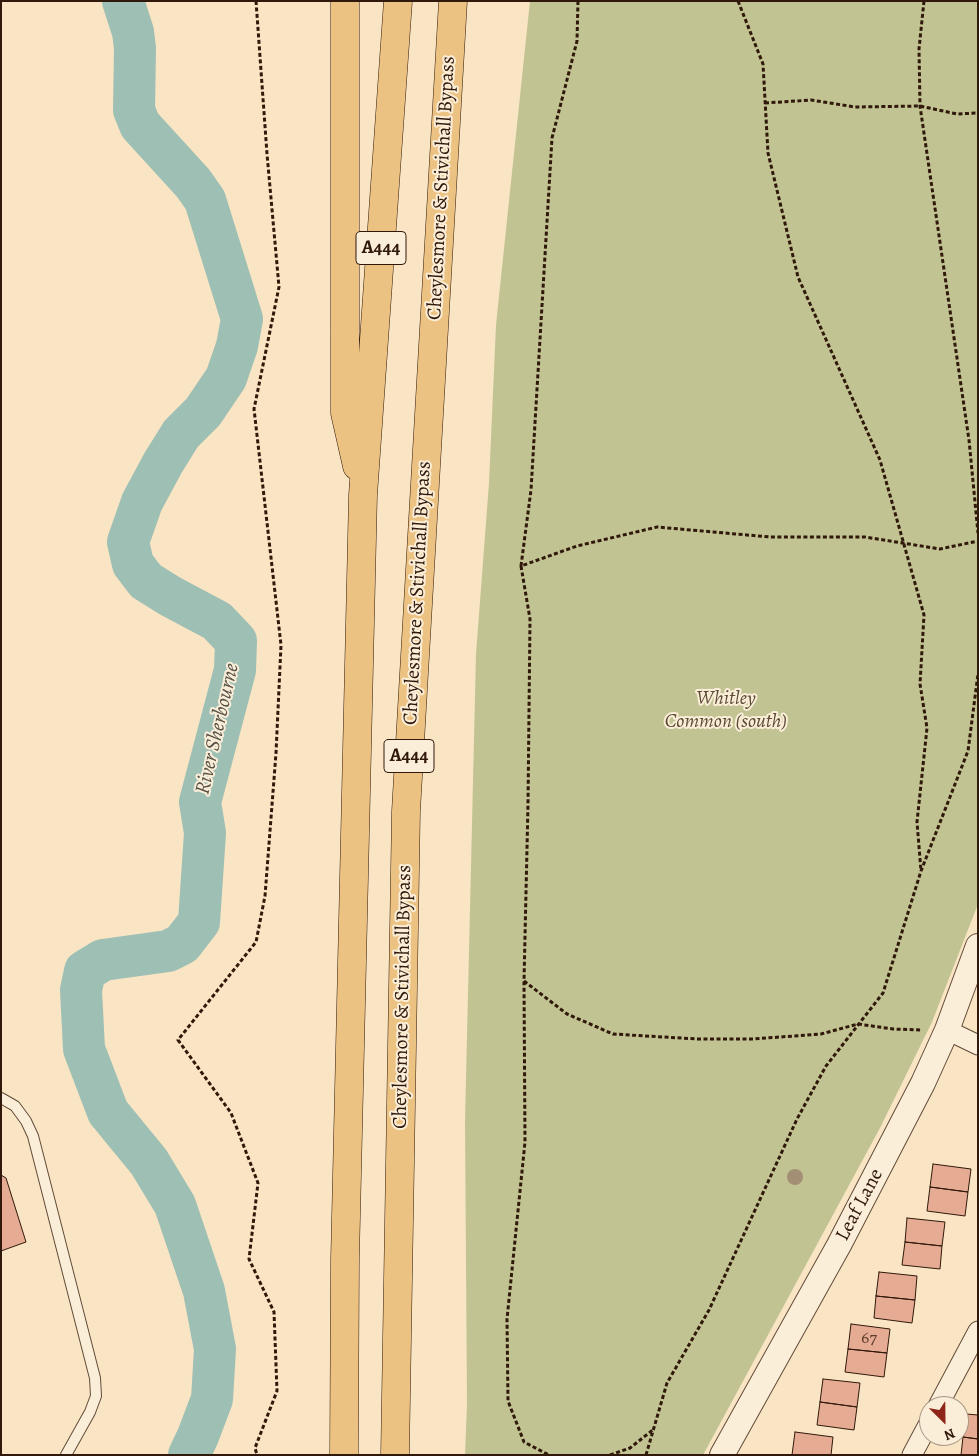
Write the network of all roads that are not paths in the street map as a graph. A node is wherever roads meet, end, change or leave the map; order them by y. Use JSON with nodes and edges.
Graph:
{"nodes":[{"id":1,"x":345,"y":1,"type":"edge"},
{"id":2,"x":398,"y":1,"type":"edge"},
{"id":3,"x":453,"y":1,"type":"edge"},
{"id":4,"x":472,"y":1,"type":"edge"},
{"id":5,"x":450,"y":59,"type":"junction"},
{"id":6,"x":364,"y":495,"type":"junction"},
{"id":7,"x":978,"y":946,"type":"edge"},
{"id":8,"x":946,"y":1030,"type":"junction"},
{"id":9,"x":978,"y":1045,"type":"edge"},
{"id":10,"x":1,"y":1098,"type":"edge"},
{"id":11,"x":978,"y":1331,"type":"edge"},
{"id":12,"x":943,"y":1396,"type":"edge"},
{"id":13,"x":919,"y":1442,"type":"edge"},
{"id":14,"x":66,"y":1455,"type":"edge"},
{"id":15,"x":344,"y":1455,"type":"edge"},
{"id":16,"x":395,"y":1455,"type":"edge"},
{"id":17,"x":722,"y":1455,"type":"edge"},
{"id":18,"x":912,"y":1455,"type":"edge"}],
"edges":[{"from":1,"to":6,"type":"highway"},
{"from":2,"to":6,"type":"highway","number":"A444"},
{"from":3,"to":5,"type":"highway","name":"Cheylesmore & Stivichall Bypass","number":"A444"},
{"from":4,"to":5,"type":"highway"},
{"from":5,"to":16,"type":"highway","name":"Cheylesmore & Stivichall Bypass","number":"A444"},
{"from":6,"to":15,"type":"highway","number":"A444"},
{"from":7,"to":8,"type":"street","name":"Leaf Lane"},
{"from":8,"to":9,"type":"street"},
{"from":8,"to":17,"type":"street","name":"Leaf Lane"},
{"from":10,"to":14,"type":"lane"},
{"from":11,"to":12,"type":"street"},
{"from":13,"to":18,"type":"street"}]}
